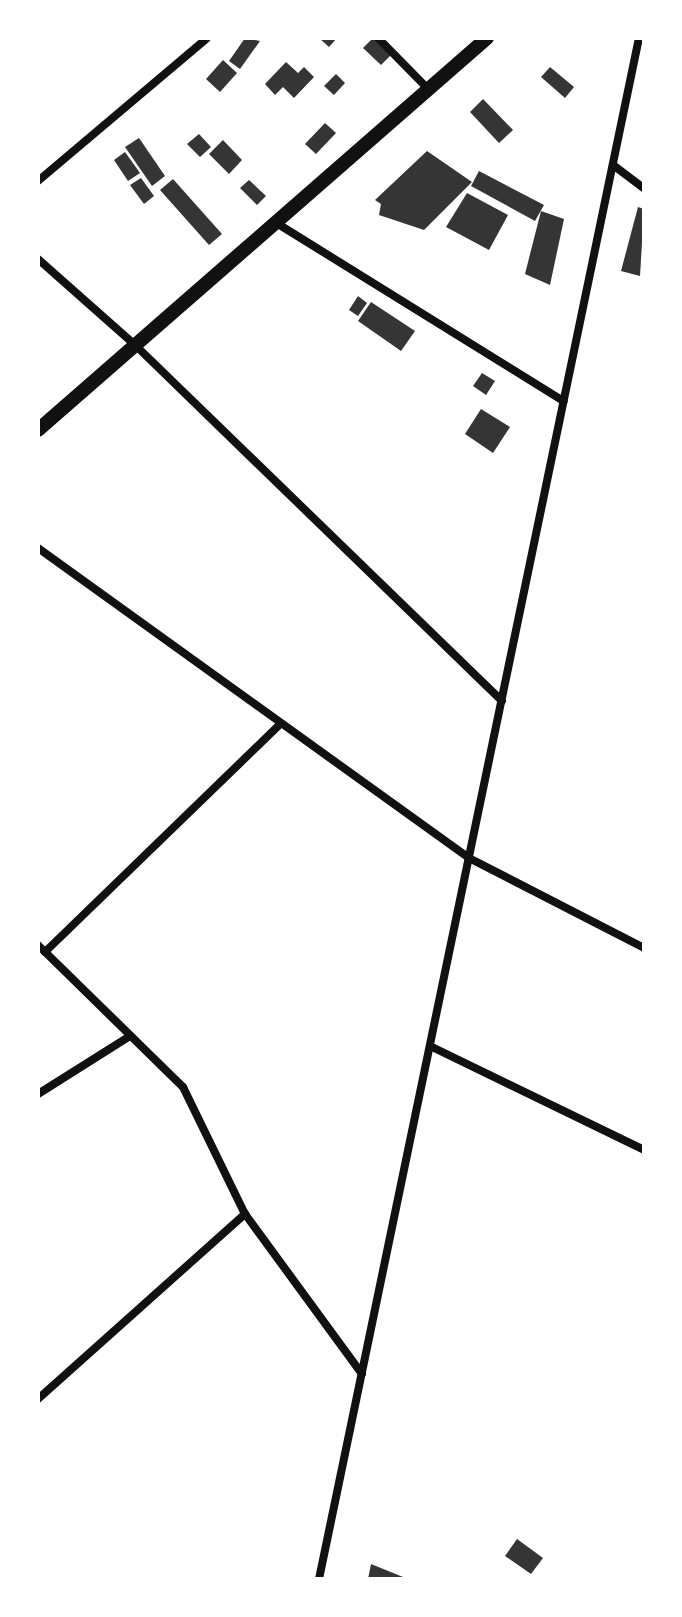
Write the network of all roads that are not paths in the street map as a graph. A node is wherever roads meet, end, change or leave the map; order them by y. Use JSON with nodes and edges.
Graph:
{"nodes":[{"id":1,"x":207,"y":38,"type":"edge"},
{"id":2,"x":378,"y":38,"type":"edge"},
{"id":3,"x":487,"y":38,"type":"edge"},
{"id":4,"x":639,"y":38,"type":"edge"},
{"id":5,"x":430,"y":91,"type":"junction"},
{"id":6,"x":613,"y":165,"type":"junction"},
{"id":7,"x":38,"y":181,"type":"edge"},
{"id":8,"x":644,"y":188,"type":"edge"},
{"id":9,"x":278,"y":224,"type":"junction"},
{"id":10,"x":38,"y":259,"type":"edge"},
{"id":11,"x":133,"y":343,"type":"junction"},
{"id":12,"x":564,"y":401,"type":"junction"},
{"id":13,"x":38,"y":430,"type":"edge"},
{"id":14,"x":38,"y":548,"type":"edge"},
{"id":15,"x":502,"y":701,"type":"junction"},
{"id":16,"x":280,"y":724,"type":"junction"},
{"id":17,"x":469,"y":858,"type":"junction"},
{"id":18,"x":644,"y":948,"type":"edge"},
{"id":19,"x":42,"y":949,"type":"edge"},
{"id":20,"x":130,"y":1036,"type":"junction"},
{"id":21,"x":430,"y":1046,"type":"junction"},
{"id":22,"x":38,"y":1094,"type":"edge"},
{"id":23,"x":644,"y":1150,"type":"edge"},
{"id":24,"x":245,"y":1214,"type":"junction"},
{"id":25,"x":362,"y":1374,"type":"junction"},
{"id":26,"x":38,"y":1399,"type":"edge"},
{"id":27,"x":319,"y":1579,"type":"edge"}],
"edges":[{"from":1,"to":7,"type":"street"},
{"from":2,"to":5,"type":"street"},
{"from":3,"to":5,"type":"street"},
{"from":4,"to":6,"type":"street"},
{"from":5,"to":9,"type":"street"},
{"from":6,"to":8,"type":"street"},
{"from":6,"to":12,"type":"street"},
{"from":9,"to":11,"type":"street"},
{"from":9,"to":12,"type":"street"},
{"from":10,"to":11,"type":"street"},
{"from":11,"to":13,"type":"street"},
{"from":11,"to":15,"type":"street"},
{"from":12,"to":15,"type":"street"},
{"from":14,"to":16,"type":"street"},
{"from":15,"to":17,"type":"street"},
{"from":16,"to":17,"type":"street"},
{"from":16,"to":19,"type":"street"},
{"from":17,"to":18,"type":"street"},
{"from":17,"to":21,"type":"street"},
{"from":19,"to":20,"type":"street"},
{"from":20,"to":22,"type":"street"},
{"from":20,"to":24,"type":"street"},
{"from":21,"to":23,"type":"street"},
{"from":21,"to":25,"type":"street"},
{"from":24,"to":25,"type":"street"},
{"from":24,"to":26,"type":"street"},
{"from":25,"to":27,"type":"street"}]}
